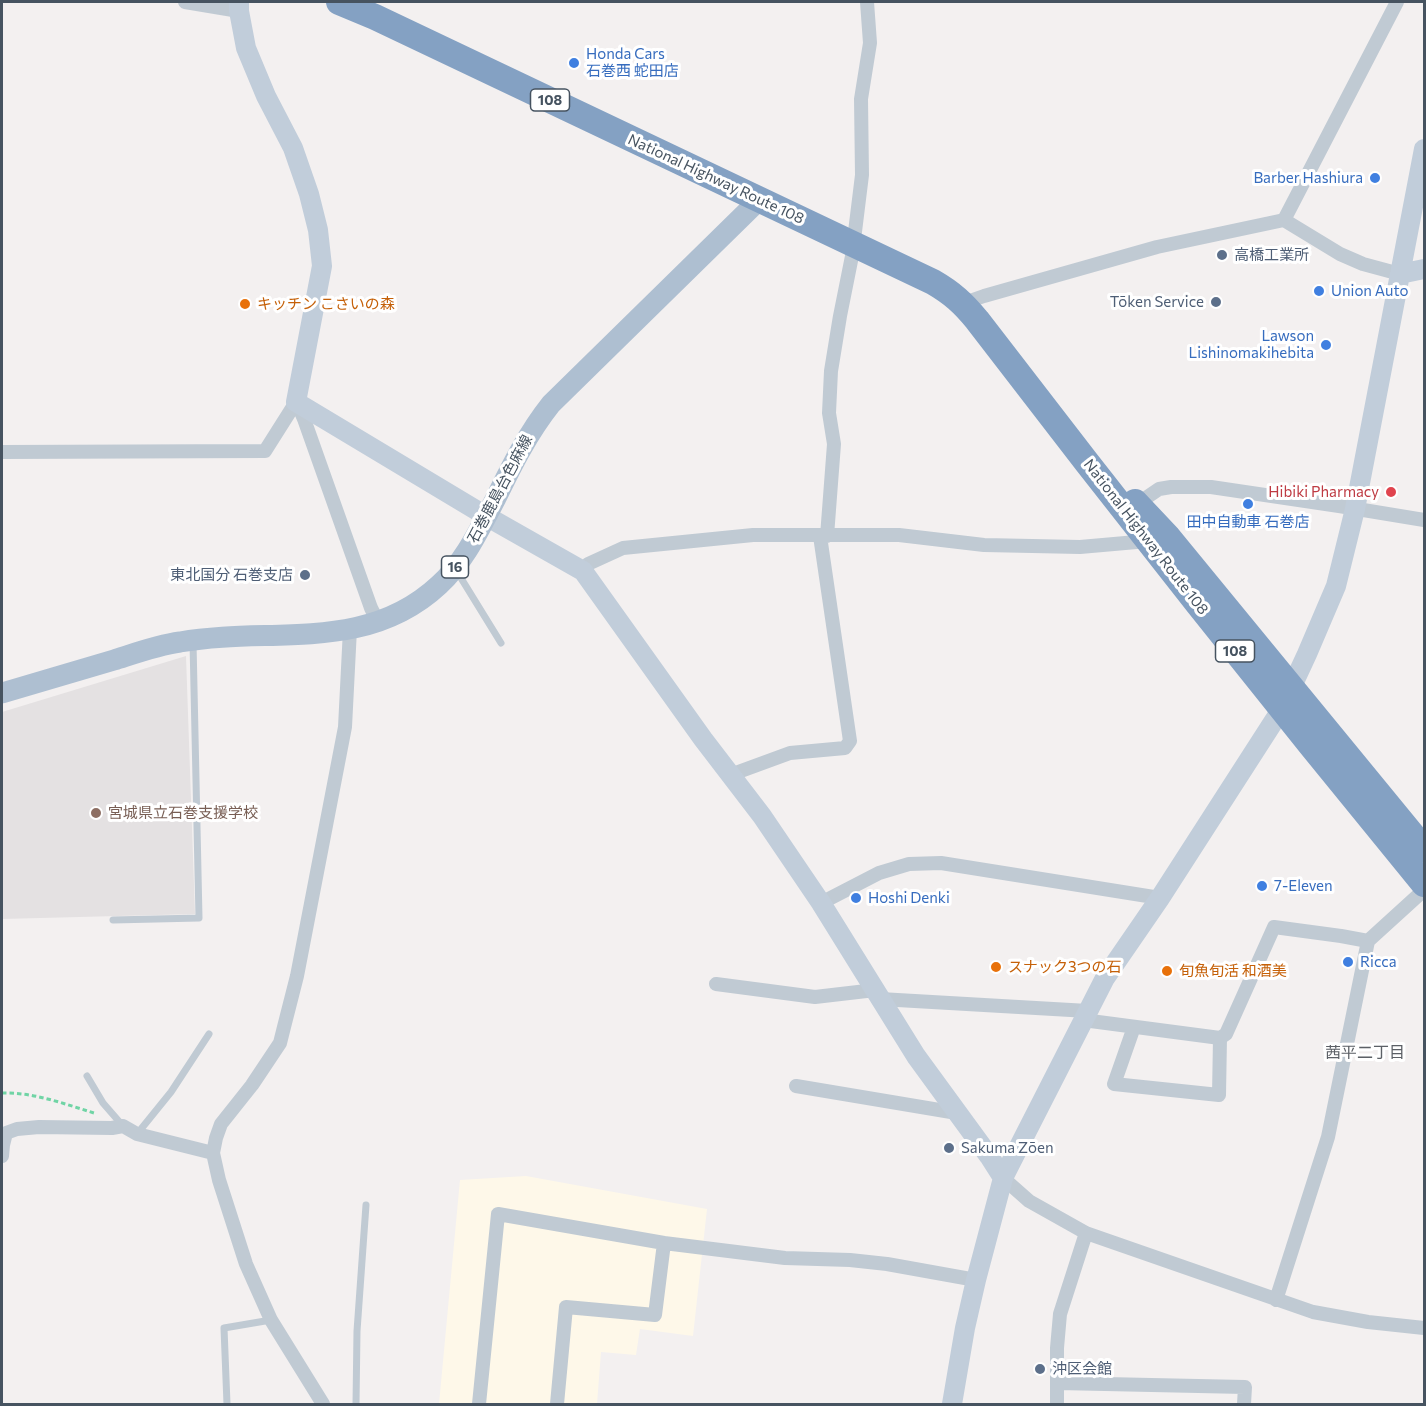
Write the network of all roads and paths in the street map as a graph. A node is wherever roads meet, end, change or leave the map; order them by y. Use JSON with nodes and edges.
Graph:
{"nodes":[{"id":1,"x":185,"y":2,"type":"edge"},
{"id":2,"x":339,"y":2,"type":"edge"},
{"id":3,"x":867,"y":2,"type":"edge"},
{"id":4,"x":1397,"y":2,"type":"edge"},
{"id":5,"x":239,"y":6,"type":"edge"},
{"id":6,"x":1425,"y":149,"type":"edge"},
{"id":7,"x":759,"y":200,"type":"junction"},
{"id":8,"x":1284,"y":220,"type":"junction"},
{"id":9,"x":854,"y":245,"type":"junction"},
{"id":10,"x":1425,"y":269,"type":"edge"},
{"id":11,"x":1400,"y":274,"type":"junction"},
{"id":12,"x":964,"y":303,"type":"junction"},
{"id":13,"x":296,"y":402,"type":"junction"},
{"id":14,"x":1049,"y":414,"type":"junction"},
{"id":15,"x":2,"y":452,"type":"edge"},
{"id":16,"x":1137,"y":504,"type":"junction"},
{"id":17,"x":1355,"y":509,"type":"junction"},
{"id":18,"x":486,"y":516,"type":"junction"},
{"id":19,"x":1425,"y":520,"type":"edge"},
{"id":20,"x":823,"y":536,"type":"junction"},
{"id":21,"x":1148,"y":541,"type":"junction"},
{"id":22,"x":454,"y":568,"type":"junction"},
{"id":23,"x":583,"y":571,"type":"junction"},
{"id":24,"x":378,"y":622,"type":"junction"},
{"id":25,"x":351,"y":629,"type":"junction"},
{"id":26,"x":193,"y":639,"type":"junction"},
{"id":27,"x":501,"y":643,"type":"dead end"},
{"id":28,"x":1293,"y":686,"type":"junction"},
{"id":29,"x":2,"y":693,"type":"edge"},
{"id":30,"x":1281,"y":710,"type":"junction"},
{"id":31,"x":730,"y":775,"type":"junction"},
{"id":32,"x":1425,"y":849,"type":"edge"},
{"id":33,"x":1425,"y":884,"type":"edge"},
{"id":34,"x":1425,"y":890,"type":"edge"},
{"id":35,"x":1160,"y":898,"type":"junction"},
{"id":36,"x":821,"y":903,"type":"junction"},
{"id":37,"x":113,"y":920,"type":"dead end"},
{"id":38,"x":1368,"y":941,"type":"junction"},
{"id":39,"x":716,"y":984,"type":"dead end"},
{"id":40,"x":878,"y":994,"type":"junction"},
{"id":41,"x":1086,"y":1016,"type":"junction"},
{"id":42,"x":1134,"y":1027,"type":"junction"},
{"id":43,"x":209,"y":1034,"type":"dead end"},
{"id":44,"x":1220,"y":1038,"type":"junction"},
{"id":45,"x":87,"y":1076,"type":"dead end"},
{"id":46,"x":796,"y":1086,"type":"dead end"},
{"id":47,"x":2,"y":1093,"type":"edge"},
{"id":48,"x":96,"y":1113,"type":"dead end"},
{"id":49,"x":957,"y":1113,"type":"junction"},
{"id":50,"x":123,"y":1126,"type":"junction"},
{"id":51,"x":137,"y":1134,"type":"junction"},
{"id":52,"x":213,"y":1154,"type":"junction"},
{"id":53,"x":2,"y":1156,"type":"edge"},
{"id":54,"x":1003,"y":1178,"type":"junction"},
{"id":55,"x":366,"y":1204,"type":"dead end"},
{"id":56,"x":1086,"y":1233,"type":"junction"},
{"id":57,"x":664,"y":1244,"type":"junction"},
{"id":58,"x":976,"y":1280,"type":"junction"},
{"id":59,"x":1276,"y":1300,"type":"junction"},
{"id":60,"x":271,"y":1320,"type":"junction"},
{"id":61,"x":1425,"y":1328,"type":"edge"},
{"id":62,"x":1058,"y":1383,"type":"junction"},
{"id":63,"x":227,"y":1404,"type":"edge"},
{"id":64,"x":323,"y":1404,"type":"edge"},
{"id":65,"x":356,"y":1404,"type":"edge"},
{"id":66,"x":479,"y":1404,"type":"edge"},
{"id":67,"x":557,"y":1404,"type":"edge"},
{"id":68,"x":952,"y":1404,"type":"edge"},
{"id":69,"x":1057,"y":1404,"type":"edge"},
{"id":70,"x":1244,"y":1404,"type":"edge"}],
"edges":[{"from":1,"to":5,"type":"street"},
{"from":2,"to":7,"type":"highway","name":"National Highway Route 108","number":"108"},
{"from":3,"to":9,"type":"street"},
{"from":4,"to":8,"type":"street"},
{"from":5,"to":13,"type":"street"},
{"from":6,"to":11,"type":"street"},
{"from":7,"to":9,"type":"highway","name":"National Highway Route 108","number":"108"},
{"from":7,"to":18,"type":"main road","name":"石巻鹿島台色麻線","number":"16"},
{"from":8,"to":11,"type":"street"},
{"from":8,"to":12,"type":"street"},
{"from":9,"to":12,"type":"highway","name":"National Highway Route 108","number":"108"},
{"from":9,"to":20,"type":"street"},
{"from":10,"to":11,"type":"street"},
{"from":11,"to":17,"type":"street"},
{"from":12,"to":14,"type":"highway","name":"National Highway Route 108","number":"108"},
{"from":13,"to":15,"type":"street"},
{"from":13,"to":18,"type":"street"},
{"from":13,"to":24,"type":"street"},
{"from":14,"to":16,"type":"highway","name":"National Highway Route 108","number":"108"},
{"from":14,"to":21,"type":"highway","name":"National Highway Route 108","number":"108"},
{"from":16,"to":17,"type":"street"},
{"from":16,"to":28,"type":"highway","name":"National Highway Route 108","number":"108"},
{"from":17,"to":19,"type":"street"},
{"from":17,"to":28,"type":"street"},
{"from":18,"to":22,"type":"main road","name":"石巻鹿島台色麻線","number":"16"},
{"from":18,"to":23,"type":"street"},
{"from":20,"to":21,"type":"street"},
{"from":20,"to":23,"type":"street"},
{"from":20,"to":31,"type":"street"},
{"from":21,"to":30,"type":"highway","name":"National Highway Route 108","number":"108"},
{"from":22,"to":24,"type":"main road","name":"石巻鹿島台色麻線","number":"16"},
{"from":22,"to":27,"type":"lane"},
{"from":23,"to":31,"type":"street"},
{"from":24,"to":25,"type":"main road","name":"石巻鹿島台色麻線","number":"16"},
{"from":25,"to":26,"type":"main road","name":"石巻鹿島台色麻線","number":"16"},
{"from":25,"to":52,"type":"street"},
{"from":26,"to":29,"type":"main road","name":"石巻鹿島台色麻線","number":"16"},
{"from":26,"to":37,"type":"lane"},
{"from":28,"to":30,"type":"street"},
{"from":28,"to":32,"type":"highway","name":"National Highway Route 108","number":"108"},
{"from":30,"to":33,"type":"highway","name":"National Highway Route 108","number":"108"},
{"from":30,"to":35,"type":"street"},
{"from":31,"to":36,"type":"street"},
{"from":34,"to":38,"type":"street"},
{"from":35,"to":36,"type":"street"},
{"from":35,"to":41,"type":"street"},
{"from":36,"to":40,"type":"street"},
{"from":38,"to":44,"type":"street"},
{"from":38,"to":59,"type":"street"},
{"from":39,"to":40,"type":"street"},
{"from":40,"to":41,"type":"street"},
{"from":40,"to":49,"type":"street"},
{"from":41,"to":42,"type":"street"},
{"from":41,"to":54,"type":"street"},
{"from":42,"to":44,"type":"street"},
{"from":42,"to":44,"type":"street"},
{"from":43,"to":51,"type":"lane"},
{"from":45,"to":50,"type":"lane"},
{"from":46,"to":49,"type":"street"},
{"from":47,"to":48,"type":"path"},
{"from":49,"to":54,"type":"street"},
{"from":50,"to":51,"type":"street"},
{"from":50,"to":53,"type":"street"},
{"from":51,"to":52,"type":"street"},
{"from":52,"to":60,"type":"street"},
{"from":54,"to":56,"type":"street"},
{"from":54,"to":58,"type":"street"},
{"from":55,"to":65,"type":"lane"},
{"from":56,"to":59,"type":"street"},
{"from":56,"to":62,"type":"street"},
{"from":57,"to":58,"type":"street"},
{"from":57,"to":66,"type":"street"},
{"from":57,"to":67,"type":"street"},
{"from":58,"to":68,"type":"street"},
{"from":59,"to":61,"type":"street"},
{"from":60,"to":63,"type":"lane"},
{"from":60,"to":64,"type":"street"},
{"from":62,"to":69,"type":"street"},
{"from":62,"to":70,"type":"street"}]}
